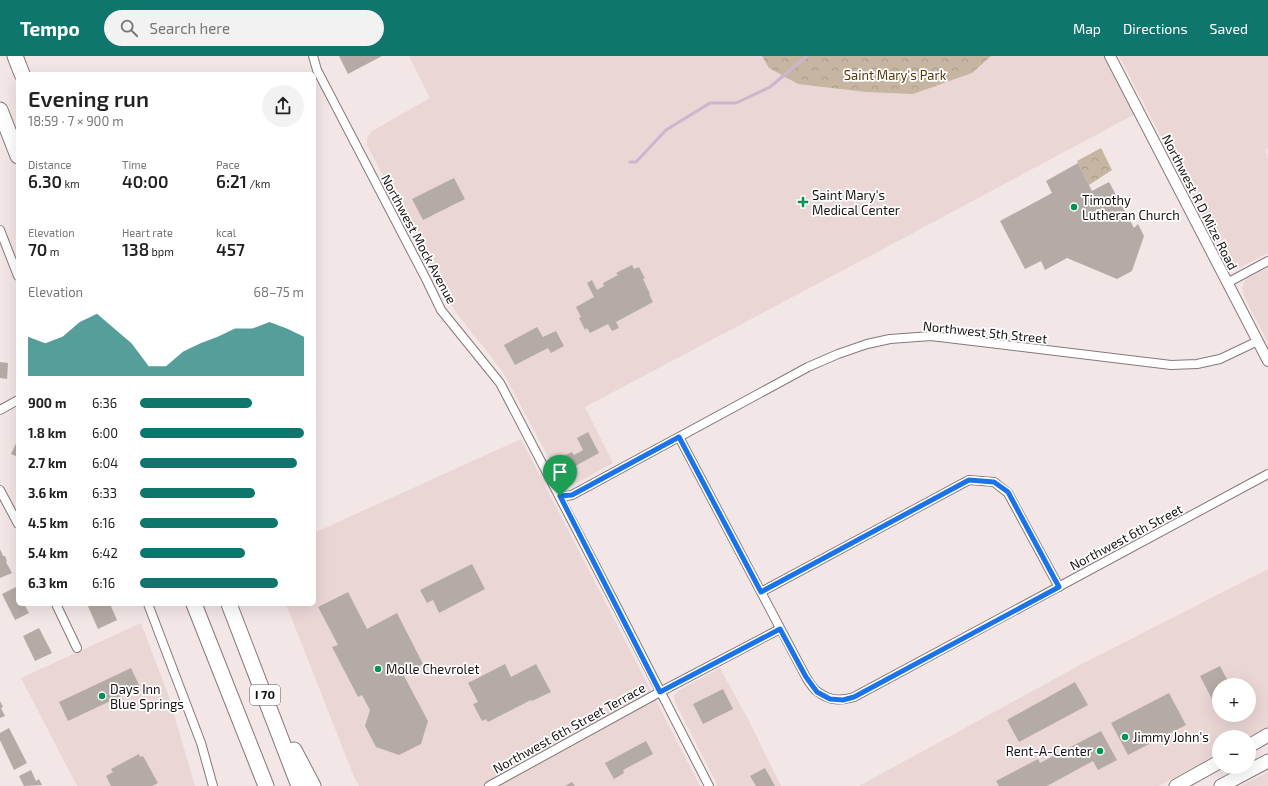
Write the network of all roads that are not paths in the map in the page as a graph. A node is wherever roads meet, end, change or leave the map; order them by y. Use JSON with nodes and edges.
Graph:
{"nodes":[{"id":1,"x":15,"y":56,"type":"edge"},
{"id":2,"x":313,"y":56,"type":"edge"},
{"id":3,"x":1110,"y":56,"type":"edge"},
{"id":4,"x":21,"y":72,"type":"edge"},
{"id":5,"x":0,"y":110,"type":"edge"},
{"id":6,"x":16,"y":151,"type":"edge"},
{"id":7,"x":0,"y":230,"type":"edge"},
{"id":8,"x":1268,"y":261,"type":"edge"},
{"id":9,"x":16,"y":271,"type":"edge"},
{"id":10,"x":1227,"y":283,"type":"junction"},
{"id":11,"x":1258,"y":341,"type":"junction"},
{"id":12,"x":1268,"y":361,"type":"edge"},
{"id":13,"x":16,"y":401,"type":"edge"},
{"id":14,"x":0,"y":410,"type":"edge"},
{"id":15,"x":679,"y":437,"type":"junction"},
{"id":16,"x":1268,"y":474,"type":"edge"},
{"id":17,"x":0,"y":490,"type":"edge"},
{"id":18,"x":560,"y":496,"type":"junction"},
{"id":19,"x":16,"y":520,"type":"edge"},
{"id":20,"x":1059,"y":587,"type":"junction"},
{"id":21,"x":761,"y":592,"type":"junction"},
{"id":22,"x":57,"y":606,"type":"edge"},
{"id":23,"x":149,"y":606,"type":"edge"},
{"id":24,"x":195,"y":606,"type":"edge"},
{"id":25,"x":230,"y":606,"type":"edge"},
{"id":26,"x":780,"y":629,"type":"junction"},
{"id":27,"x":77,"y":648,"type":"dead end"},
{"id":28,"x":660,"y":692,"type":"junction"},
{"id":29,"x":265,"y":696,"type":"junction"},
{"id":30,"x":236,"y":709,"type":"junction"},
{"id":31,"x":1268,"y":735,"type":"edge"},
{"id":32,"x":1256,"y":742,"type":"edge"},
{"id":33,"x":1268,"y":761,"type":"edge"},
{"id":34,"x":1212,"y":766,"type":"edge"},
{"id":35,"x":213,"y":786,"type":"edge"},
{"id":36,"x":256,"y":786,"type":"edge"},
{"id":37,"x":266,"y":786,"type":"edge"},
{"id":38,"x":299,"y":786,"type":"edge"},
{"id":39,"x":313,"y":786,"type":"edge"},
{"id":40,"x":489,"y":786,"type":"edge"},
{"id":41,"x":709,"y":786,"type":"edge"},
{"id":42,"x":1176,"y":786,"type":"edge"},
{"id":43,"x":1221,"y":786,"type":"edge"}],
"edges":[{"from":1,"to":4,"type":"highway"},
{"from":2,"to":18,"type":"street","name":"Northwest Mock Avenue"},
{"from":3,"to":10,"type":"street","name":"Northwest R D Mize Road"},
{"from":5,"to":6,"type":"highway"},
{"from":7,"to":9,"type":"street"},
{"from":8,"to":10,"type":"street"},
{"from":10,"to":11,"type":"street","name":"Northwest R D Mize Road"},
{"from":11,"to":12,"type":"street","name":"Northwest R D Mize Road"},
{"from":11,"to":15,"type":"street","name":"Northwest 5th Street"},
{"from":13,"to":14,"type":"street"},
{"from":15,"to":18,"type":"street","name":"Northwest 5th Street"},
{"from":15,"to":21,"type":"street","name":"Northwest 6th Street"},
{"from":16,"to":20,"type":"street","name":"Northwest 6th Street"},
{"from":17,"to":19,"type":"street"},
{"from":18,"to":28,"type":"street","name":"Northwest Mock Avenue"},
{"from":20,"to":21,"type":"street"},
{"from":20,"to":26,"type":"street","name":"Northwest 6th Street"},
{"from":21,"to":26,"type":"street","name":"Northwest 6th Street"},
{"from":22,"to":27,"type":"street"},
{"from":23,"to":35,"type":"street"},
{"from":24,"to":30,"type":"highway","number":"I 70"},
{"from":25,"to":29,"type":"highway","number":"I 70"},
{"from":26,"to":28,"type":"street"},
{"from":28,"to":40,"type":"street","name":"Northwest 6th Street Terrace"},
{"from":28,"to":41,"type":"street","name":"Northwest Mock Avenue"},
{"from":29,"to":38,"type":"highway","number":"I 70"},
{"from":29,"to":39,"type":"highway"},
{"from":30,"to":36,"type":"highway"},
{"from":30,"to":37,"type":"highway","number":"I 70"},
{"from":31,"to":32,"type":"main road"},
{"from":33,"to":43,"type":"main road"},
{"from":34,"to":42,"type":"main road"}]}
